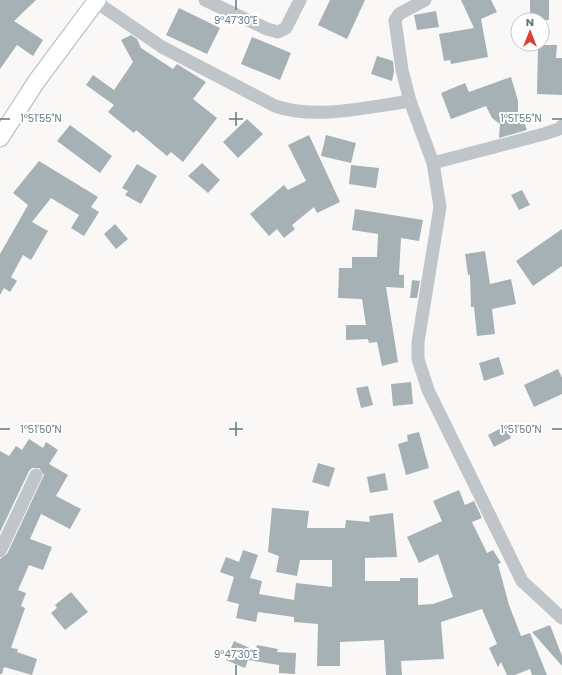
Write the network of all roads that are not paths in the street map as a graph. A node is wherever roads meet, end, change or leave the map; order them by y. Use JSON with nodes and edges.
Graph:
{"nodes":[{"id":1,"x":205,"y":0,"type":"edge"},
{"id":2,"x":300,"y":0,"type":"edge"},
{"id":3,"x":425,"y":0,"type":"edge"},
{"id":4,"x":96,"y":1,"type":"edge"},
{"id":5,"x":410,"y":101,"type":"junction"},
{"id":6,"x":562,"y":126,"type":"edge"},
{"id":7,"x":0,"y":138,"type":"edge"},
{"id":8,"x":433,"y":163,"type":"junction"},
{"id":9,"x":36,"y":476,"type":"dead end"},
{"id":10,"x":0,"y":551,"type":"edge"},
{"id":11,"x":562,"y":618,"type":"edge"}],
"edges":[{"from":1,"to":2,"type":"street"},
{"from":3,"to":5,"type":"street"},
{"from":4,"to":5,"type":"street"},
{"from":4,"to":7,"type":"main road"},
{"from":5,"to":8,"type":"street"},
{"from":6,"to":8,"type":"street"},
{"from":8,"to":11,"type":"street"},
{"from":9,"to":10,"type":"street"}]}
